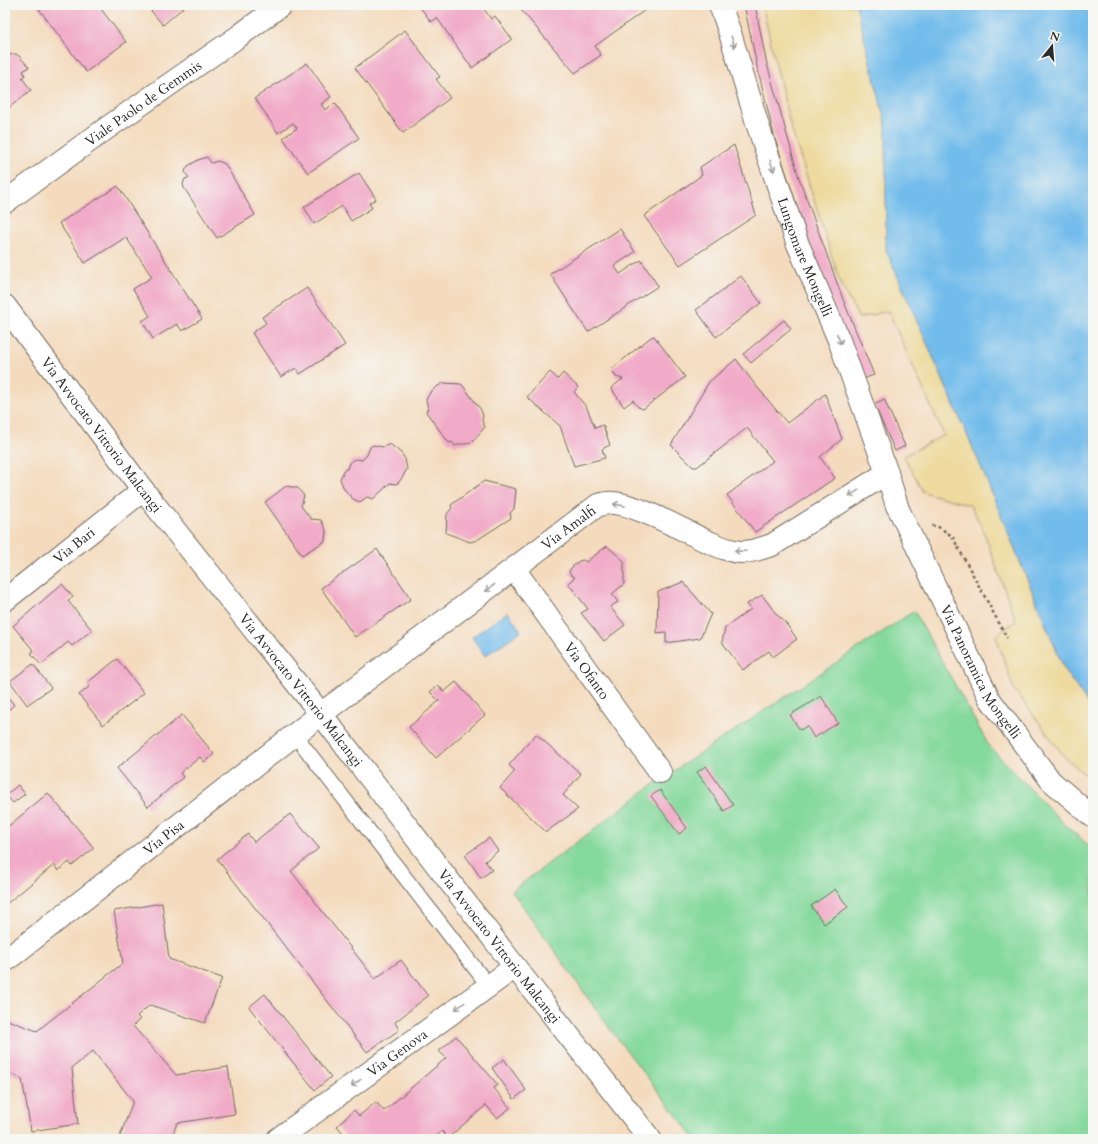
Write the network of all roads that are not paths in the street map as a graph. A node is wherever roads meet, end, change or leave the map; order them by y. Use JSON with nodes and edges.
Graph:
{"nodes":[{"id":1,"x":281,"y":5,"type":"edge"},
{"id":2,"x":720,"y":5,"type":"edge"},
{"id":3,"x":5,"y":202,"type":"edge"},
{"id":4,"x":5,"y":306,"type":"edge"},
{"id":5,"x":887,"y":473,"type":"junction"},
{"id":6,"x":142,"y":490,"type":"junction"},
{"id":7,"x":897,"y":506,"type":"joint"},
{"id":8,"x":514,"y":569,"type":"junction"},
{"id":9,"x":5,"y":600,"type":"edge"},
{"id":10,"x":321,"y":714,"type":"junction"},
{"id":11,"x":295,"y":735,"type":"junction"},
{"id":12,"x":660,"y":772,"type":"dead end"},
{"id":13,"x":1093,"y":818,"type":"edge"},
{"id":14,"x":5,"y":960,"type":"edge"},
{"id":15,"x":515,"y":967,"type":"junction"},
{"id":16,"x":488,"y":985,"type":"junction"},
{"id":17,"x":278,"y":1139,"type":"edge"},
{"id":18,"x":650,"y":1139,"type":"edge"}],
"edges":[{"from":1,"to":3,"type":"street","name":"Viale Paolo de Gemmis"},
{"from":2,"to":5,"type":"street","name":"Lungomare Mongelli","one_way":true},
{"from":4,"to":6,"type":"street","name":"Via Avvocato Vittorio Malcangi"},
{"from":5,"to":7,"type":"street","name":"Lungomare Mongelli"},
{"from":5,"to":8,"type":"street","name":"Via Amalfi","one_way":true},
{"from":6,"to":9,"type":"street","name":"Via Bari"},
{"from":6,"to":10,"type":"street","name":"Via Avvocato Vittorio Malcangi"},
{"from":7,"to":13,"type":"street","name":"Via Panoramica Mongelli"},
{"from":8,"to":10,"type":"street","name":"Via Amalfi","one_way":true},
{"from":8,"to":12,"type":"street","name":"Via Ofanto"},
{"from":10,"to":11,"type":"street","name":"Via Pisa"},
{"from":10,"to":15,"type":"street","name":"Via Avvocato Vittorio Malcangi"},
{"from":11,"to":14,"type":"street","name":"Via Pisa"},
{"from":11,"to":16,"type":"lane"},
{"from":15,"to":16,"type":"street","name":"Via Genova"},
{"from":15,"to":18,"type":"street","name":"Via Avvocato Vittorio Malcangi"},
{"from":16,"to":17,"type":"street","name":"Via Genova","one_way":true}]}
